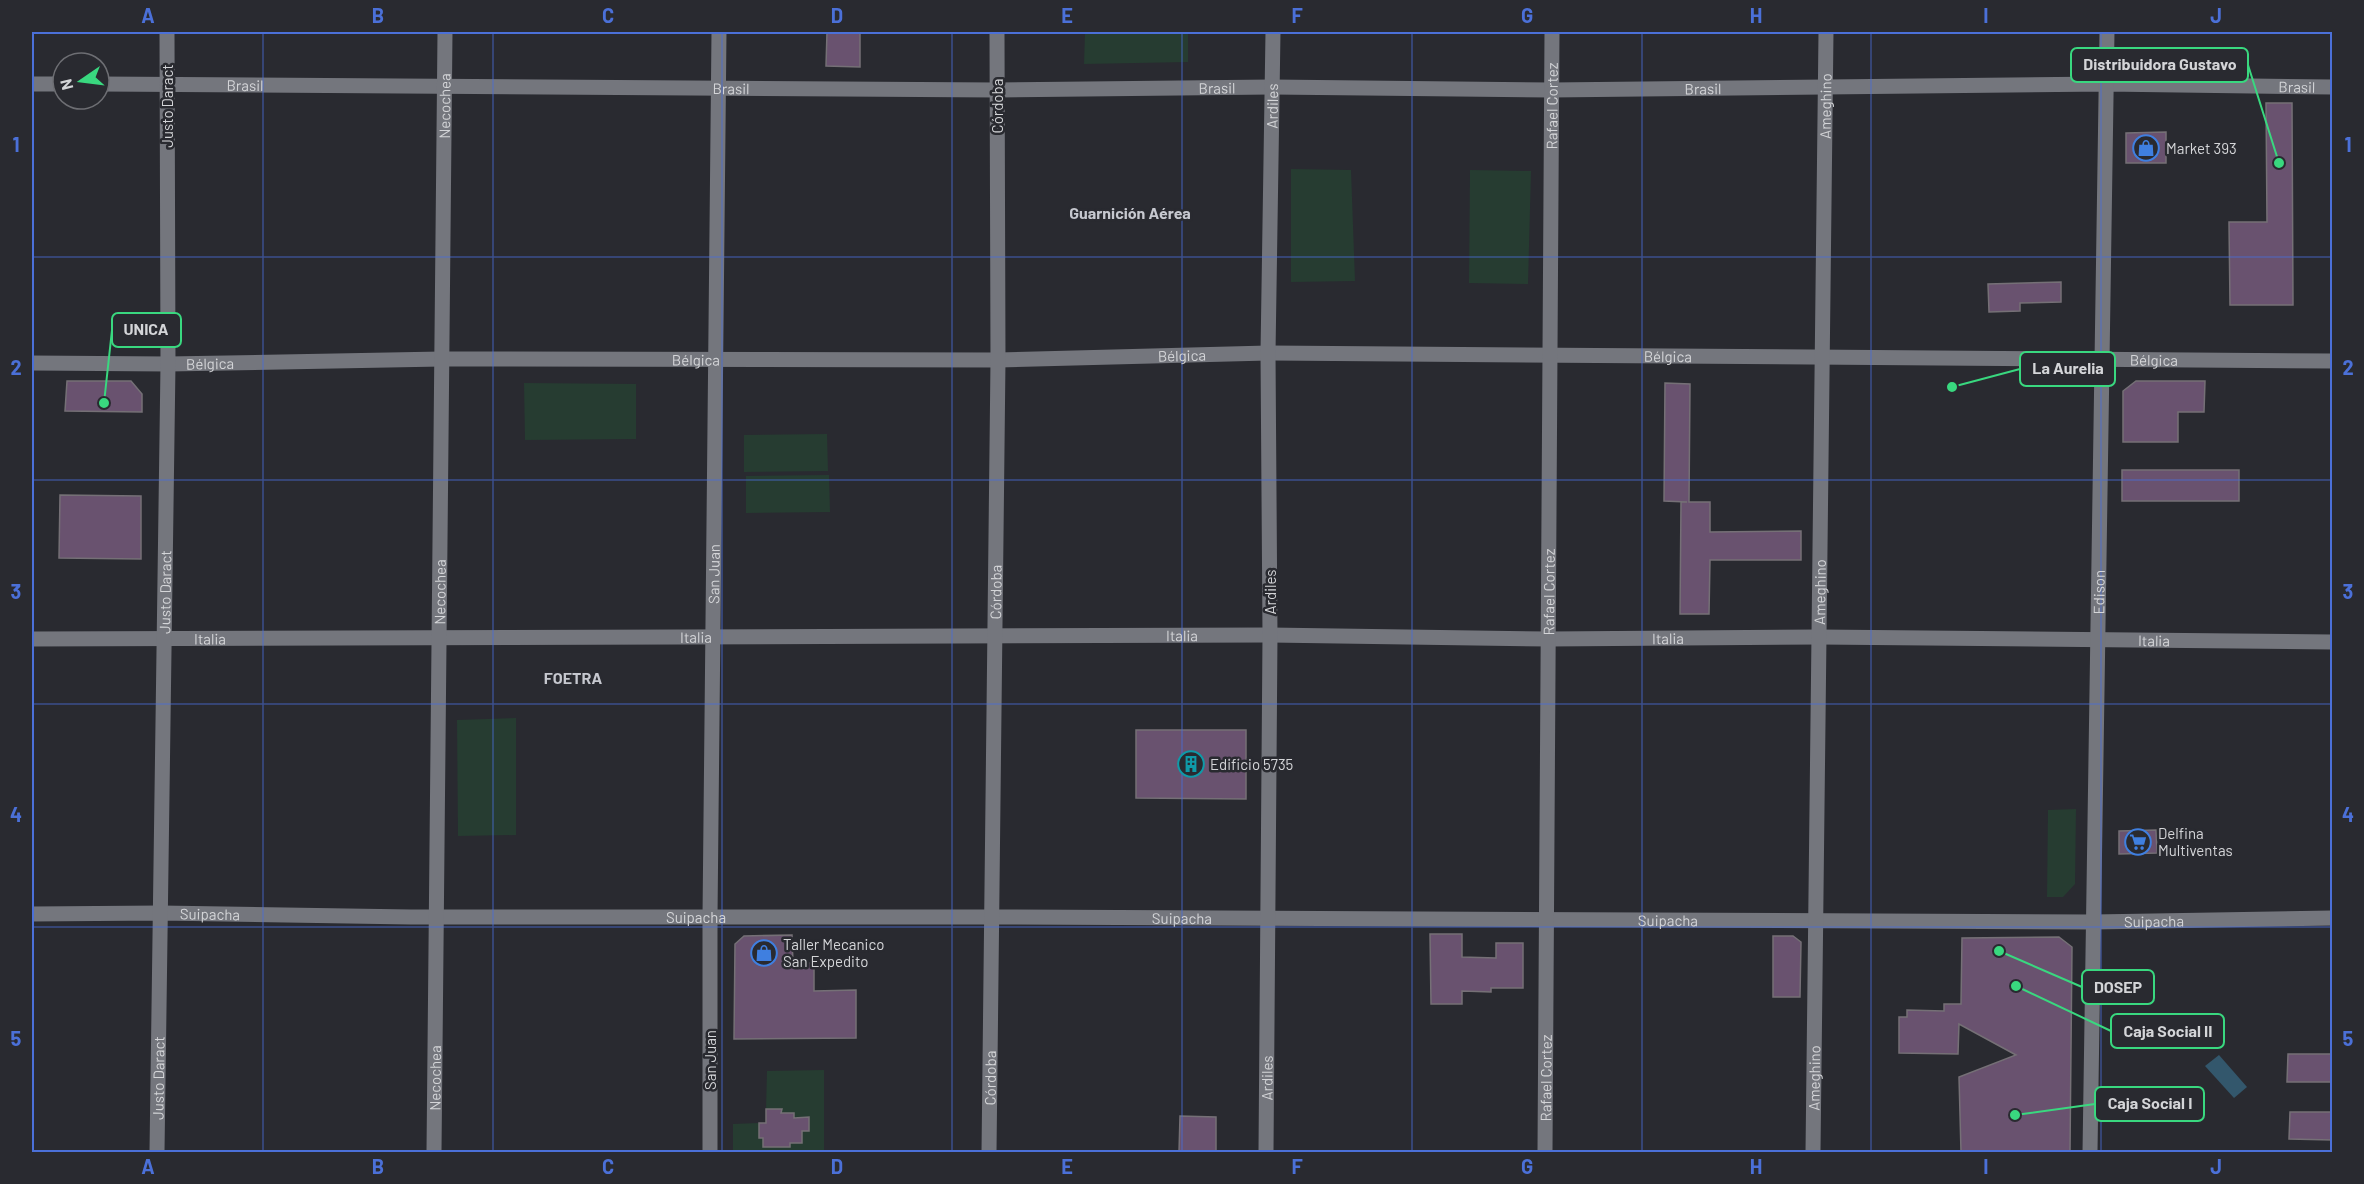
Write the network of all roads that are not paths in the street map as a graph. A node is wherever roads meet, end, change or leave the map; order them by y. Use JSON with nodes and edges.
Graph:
{"nodes":[{"id":1,"x":167,"y":32,"type":"edge"},
{"id":2,"x":445,"y":32,"type":"edge"},
{"id":3,"x":719,"y":32,"type":"edge"},
{"id":4,"x":997,"y":32,"type":"edge"},
{"id":5,"x":1272,"y":32,"type":"edge"},
{"id":6,"x":1552,"y":32,"type":"edge"},
{"id":7,"x":1826,"y":32,"type":"edge"},
{"id":8,"x":2107,"y":32,"type":"edge"},
{"id":9,"x":32,"y":84,"type":"edge"},
{"id":10,"x":51,"y":84,"type":"edge"},
{"id":11,"x":111,"y":84,"type":"edge"},
{"id":12,"x":167,"y":84,"type":"junction"},
{"id":13,"x":2106,"y":84,"type":"junction"},
{"id":14,"x":444,"y":87,"type":"junction"},
{"id":15,"x":1272,"y":87,"type":"junction"},
{"id":16,"x":2332,"y":87,"type":"edge"},
{"id":17,"x":718,"y":88,"type":"junction"},
{"id":18,"x":1825,"y":88,"type":"junction"},
{"id":19,"x":997,"y":90,"type":"junction"},
{"id":20,"x":1551,"y":90,"type":"junction"},
{"id":21,"x":1268,"y":353,"type":"junction"},
{"id":22,"x":1551,"y":355,"type":"junction"},
{"id":23,"x":1822,"y":357,"type":"junction"},
{"id":24,"x":715,"y":358,"type":"junction"},
{"id":25,"x":442,"y":359,"type":"junction"},
{"id":26,"x":2102,"y":359,"type":"junction"},
{"id":27,"x":998,"y":360,"type":"junction"},
{"id":28,"x":2332,"y":361,"type":"edge"},
{"id":29,"x":32,"y":363,"type":"edge"},
{"id":30,"x":168,"y":364,"type":"junction"},
{"id":31,"x":1270,"y":636,"type":"junction"},
{"id":32,"x":1819,"y":637,"type":"junction"},
{"id":33,"x":438,"y":638,"type":"junction"},
{"id":34,"x":713,"y":638,"type":"junction"},
{"id":35,"x":995,"y":638,"type":"junction"},
{"id":36,"x":32,"y":639,"type":"edge"},
{"id":37,"x":164,"y":639,"type":"junction"},
{"id":38,"x":1549,"y":639,"type":"junction"},
{"id":39,"x":2097,"y":640,"type":"junction"},
{"id":40,"x":2332,"y":642,"type":"edge"},
{"id":41,"x":162,"y":913,"type":"junction"},
{"id":42,"x":32,"y":914,"type":"edge"},
{"id":43,"x":436,"y":917,"type":"junction"},
{"id":44,"x":710,"y":917,"type":"junction"},
{"id":45,"x":992,"y":917,"type":"junction"},
{"id":46,"x":1269,"y":918,"type":"junction"},
{"id":47,"x":2332,"y":918,"type":"edge"},
{"id":48,"x":1547,"y":919,"type":"junction"},
{"id":49,"x":1816,"y":920,"type":"junction"},
{"id":50,"x":2093,"y":922,"type":"junction"},
{"id":51,"x":157,"y":1152,"type":"edge"},
{"id":52,"x":434,"y":1152,"type":"edge"},
{"id":53,"x":710,"y":1152,"type":"edge"},
{"id":54,"x":989,"y":1152,"type":"edge"},
{"id":55,"x":1266,"y":1152,"type":"edge"},
{"id":56,"x":1545,"y":1152,"type":"edge"},
{"id":57,"x":1813,"y":1152,"type":"edge"},
{"id":58,"x":2090,"y":1152,"type":"edge"}],
"edges":[{"from":1,"to":12,"type":"street","name":"Justo Daract"},
{"from":2,"to":14,"type":"street","name":"Necochea"},
{"from":3,"to":17,"type":"street","name":"San Juan"},
{"from":4,"to":19,"type":"street","name":"Córdoba"},
{"from":5,"to":15,"type":"street","name":"Ardiles"},
{"from":6,"to":20,"type":"street","name":"Rafael Cortez"},
{"from":7,"to":18,"type":"street","name":"Ameghino"},
{"from":8,"to":13,"type":"street","name":"Edison"},
{"from":9,"to":10,"type":"street"},
{"from":11,"to":12,"type":"street","name":"Brasil"},
{"from":12,"to":14,"type":"street","name":"Brasil"},
{"from":12,"to":30,"type":"street","name":"Justo Daract"},
{"from":13,"to":16,"type":"street","name":"Brasil"},
{"from":13,"to":18,"type":"street","name":"Brasil"},
{"from":13,"to":26,"type":"street","name":"Edison"},
{"from":14,"to":17,"type":"street","name":"Brasil"},
{"from":14,"to":25,"type":"street","name":"Necochea"},
{"from":15,"to":19,"type":"street","name":"Brasil"},
{"from":15,"to":20,"type":"street","name":"Brasil"},
{"from":15,"to":21,"type":"street","name":"Ardiles"},
{"from":17,"to":19,"type":"street","name":"Brasil"},
{"from":17,"to":24,"type":"street","name":"San Juan"},
{"from":18,"to":20,"type":"street","name":"Brasil"},
{"from":18,"to":23,"type":"street","name":"Ameghino"},
{"from":19,"to":27,"type":"street","name":"Córdoba"},
{"from":20,"to":22,"type":"street","name":"Rafael Cortez"},
{"from":21,"to":22,"type":"street","name":"Bélgica"},
{"from":21,"to":27,"type":"street","name":"Bélgica"},
{"from":21,"to":31,"type":"street","name":"Ardiles"},
{"from":22,"to":23,"type":"street","name":"Bélgica"},
{"from":22,"to":38,"type":"street","name":"Rafael Cortez"},
{"from":23,"to":26,"type":"street","name":"Bélgica"},
{"from":23,"to":32,"type":"street","name":"Ameghino"},
{"from":24,"to":25,"type":"street","name":"Bélgica"},
{"from":24,"to":27,"type":"street","name":"Bélgica"},
{"from":24,"to":34,"type":"street","name":"San Juan"},
{"from":25,"to":30,"type":"street","name":"Bélgica"},
{"from":25,"to":33,"type":"street","name":"Necochea"},
{"from":26,"to":28,"type":"street","name":"Bélgica"},
{"from":26,"to":39,"type":"street","name":"Edison"},
{"from":27,"to":35,"type":"street","name":"Córdoba"},
{"from":29,"to":30,"type":"street","name":"Bélgica"},
{"from":30,"to":37,"type":"street","name":"Justo Daract"},
{"from":31,"to":35,"type":"street","name":"Italia"},
{"from":31,"to":38,"type":"street","name":"Italia"},
{"from":31,"to":46,"type":"street","name":"Ardiles"},
{"from":32,"to":38,"type":"street","name":"Italia"},
{"from":32,"to":39,"type":"street","name":"Italia"},
{"from":32,"to":49,"type":"street","name":"Ameghino"},
{"from":33,"to":34,"type":"street","name":"Italia"},
{"from":33,"to":37,"type":"street","name":"Italia"},
{"from":33,"to":43,"type":"street","name":"Necochea"},
{"from":34,"to":35,"type":"street","name":"Italia"},
{"from":34,"to":44,"type":"street","name":"San Juan"},
{"from":35,"to":45,"type":"street","name":"Córdoba"},
{"from":36,"to":37,"type":"street","name":"Italia"},
{"from":37,"to":41,"type":"street","name":"Justo Daract"},
{"from":38,"to":48,"type":"street","name":"Rafael Cortez"},
{"from":39,"to":40,"type":"street","name":"Italia"},
{"from":39,"to":50,"type":"street","name":"Edison"},
{"from":41,"to":42,"type":"street","name":"Suipacha"},
{"from":41,"to":43,"type":"street","name":"Suipacha"},
{"from":41,"to":51,"type":"street","name":"Justo Daract"},
{"from":43,"to":44,"type":"street","name":"Suipacha"},
{"from":43,"to":52,"type":"street","name":"Necochea"},
{"from":44,"to":45,"type":"street","name":"Suipacha"},
{"from":44,"to":53,"type":"street","name":"San Juan"},
{"from":45,"to":46,"type":"street","name":"Suipacha"},
{"from":45,"to":54,"type":"street","name":"Córdoba"},
{"from":46,"to":48,"type":"street","name":"Suipacha"},
{"from":46,"to":55,"type":"street","name":"Ardiles"},
{"from":47,"to":50,"type":"street","name":"Suipacha"},
{"from":48,"to":49,"type":"street","name":"Suipacha"},
{"from":48,"to":56,"type":"street","name":"Rafael Cortez"},
{"from":49,"to":50,"type":"street","name":"Suipacha"},
{"from":49,"to":57,"type":"street","name":"Ameghino"},
{"from":50,"to":58,"type":"street","name":"Edison"}]}
